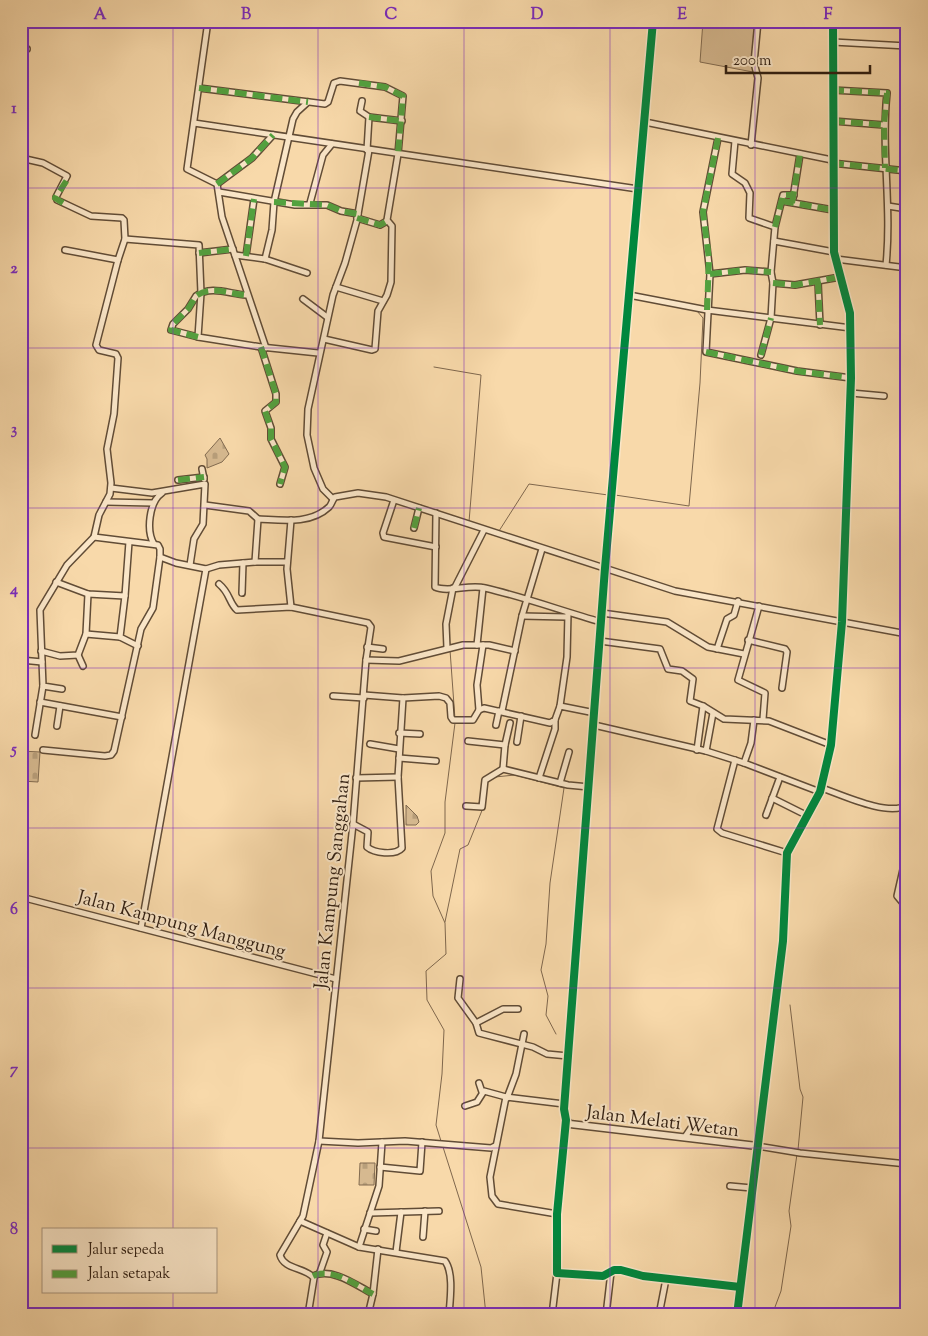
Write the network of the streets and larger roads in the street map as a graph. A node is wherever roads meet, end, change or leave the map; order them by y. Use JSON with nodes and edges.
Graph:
{"nodes":[{"id":1,"x":208,"y":21,"type":"edge"},
{"id":2,"x":653,"y":21,"type":"edge"},
{"id":3,"x":758,"y":21,"type":"edge"},
{"id":4,"x":833,"y":21,"type":"edge"},
{"id":5,"x":833,"y":42,"type":"junction"},
{"id":6,"x":907,"y":46,"type":"edge"},
{"id":7,"x":199,"y":88,"type":"junction"},
{"id":8,"x":832,"y":90,"type":"junction"},
{"id":9,"x":362,"y":101,"type":"dead end"},
{"id":10,"x":308,"y":102,"type":"junction"},
{"id":11,"x":369,"y":117,"type":"junction"},
{"id":12,"x":402,"y":121,"type":"junction"},
{"id":13,"x":833,"y":121,"type":"junction"},
{"id":14,"x":645,"y":122,"type":"junction"},
{"id":15,"x":194,"y":123,"type":"junction"},
{"id":16,"x":884,"y":125,"type":"junction"},
{"id":17,"x":273,"y":134,"type":"junction"},
{"id":18,"x":290,"y":138,"type":"junction"},
{"id":19,"x":718,"y":138,"type":"junction"},
{"id":20,"x":735,"y":141,"type":"junction"},
{"id":21,"x":332,"y":144,"type":"junction"},
{"id":22,"x":752,"y":145,"type":"junction"},
{"id":23,"x":368,"y":150,"type":"junction"},
{"id":24,"x":398,"y":154,"type":"junction"},
{"id":25,"x":800,"y":154,"type":"junction"},
{"id":26,"x":21,"y":158,"type":"edge"},
{"id":27,"x":832,"y":162,"type":"junction"},
{"id":28,"x":884,"y":168,"type":"junction"},
{"id":29,"x":907,"y":171,"type":"edge"},
{"id":30,"x":217,"y":184,"type":"junction"},
{"id":31,"x":638,"y":189,"type":"junction"},
{"id":32,"x":219,"y":192,"type":"junction"},
{"id":33,"x":794,"y":195,"type":"junction"},
{"id":34,"x":254,"y":199,"type":"junction"},
{"id":35,"x":782,"y":201,"type":"junction"},
{"id":36,"x":274,"y":202,"type":"junction"},
{"id":37,"x":310,"y":203,"type":"junction"},
{"id":38,"x":792,"y":203,"type":"junction"},
{"id":39,"x":888,"y":206,"type":"junction"},
{"id":40,"x":907,"y":209,"type":"edge"},
{"id":41,"x":833,"y":210,"type":"junction"},
{"id":42,"x":357,"y":216,"type":"junction"},
{"id":43,"x":387,"y":221,"type":"junction"},
{"id":44,"x":775,"y":227,"type":"junction"},
{"id":45,"x":125,"y":239,"type":"junction"},
{"id":46,"x":774,"y":242,"type":"junction"},
{"id":47,"x":65,"y":250,"type":"dead end"},
{"id":48,"x":234,"y":252,"type":"junction"},
{"id":49,"x":834,"y":252,"type":"junction"},
{"id":50,"x":199,"y":253,"type":"junction"},
{"id":51,"x":246,"y":256,"type":"junction"},
{"id":52,"x":265,"y":259,"type":"junction"},
{"id":53,"x":836,"y":259,"type":"junction"},
{"id":54,"x":118,"y":260,"type":"junction"},
{"id":55,"x":886,"y":265,"type":"junction"},
{"id":56,"x":907,"y":268,"type":"edge"},
{"id":57,"x":771,"y":272,"type":"junction"},
{"id":58,"x":308,"y":273,"type":"dead end"},
{"id":59,"x":710,"y":274,"type":"junction"},
{"id":60,"x":840,"y":277,"type":"junction"},
{"id":61,"x":818,"y":282,"type":"junction"},
{"id":62,"x":773,"y":283,"type":"junction"},
{"id":63,"x":336,"y":287,"type":"junction"},
{"id":64,"x":201,"y":293,"type":"junction"},
{"id":65,"x":246,"y":295,"type":"junction"},
{"id":66,"x":629,"y":295,"type":"junction"},
{"id":67,"x":303,"y":299,"type":"dead end"},
{"id":68,"x":383,"y":300,"type":"junction"},
{"id":69,"x":707,"y":310,"type":"junction"},
{"id":70,"x":327,"y":317,"type":"junction"},
{"id":71,"x":771,"y":318,"type":"junction"},
{"id":72,"x":820,"y":325,"type":"junction"},
{"id":73,"x":851,"y":328,"type":"junction"},
{"id":74,"x":198,"y":337,"type":"junction"},
{"id":75,"x":324,"y":339,"type":"junction"},
{"id":76,"x":263,"y":348,"type":"junction"},
{"id":77,"x":318,"y":353,"type":"junction"},
{"id":78,"x":761,"y":355,"type":"dead end"},
{"id":79,"x":851,"y":378,"type":"junction"},
{"id":80,"x":851,"y":393,"type":"junction"},
{"id":81,"x":884,"y":396,"type":"dead end"},
{"id":82,"x":202,"y":469,"type":"dead end"},
{"id":83,"x":204,"y":477,"type":"junction"},
{"id":84,"x":178,"y":480,"type":"dead end"},
{"id":85,"x":204,"y":484,"type":"junction"},
{"id":86,"x":280,"y":484,"type":"dead end"},
{"id":87,"x":111,"y":488,"type":"junction"},
{"id":88,"x":162,"y":493,"type":"junction"},
{"id":89,"x":333,"y":499,"type":"junction"},
{"id":90,"x":394,"y":500,"type":"junction"},
{"id":91,"x":106,"y":502,"type":"junction"},
{"id":92,"x":153,"y":503,"type":"junction"},
{"id":93,"x":205,"y":505,"type":"junction"},
{"id":94,"x":419,"y":508,"type":"junction"},
{"id":95,"x":436,"y":513,"type":"junction"},
{"id":96,"x":258,"y":519,"type":"junction"},
{"id":97,"x":291,"y":520,"type":"junction"},
{"id":98,"x":414,"y":528,"type":"dead end"},
{"id":99,"x":484,"y":530,"type":"junction"},
{"id":100,"x":94,"y":537,"type":"junction"},
{"id":101,"x":130,"y":542,"type":"junction"},
{"id":102,"x":154,"y":544,"type":"junction"},
{"id":103,"x":436,"y":547,"type":"junction"},
{"id":104,"x":542,"y":550,"type":"junction"},
{"id":105,"x":160,"y":557,"type":"junction"},
{"id":106,"x":255,"y":562,"type":"junction"},
{"id":107,"x":287,"y":562,"type":"junction"},
{"id":108,"x":243,"y":563,"type":"junction"},
{"id":109,"x":190,"y":565,"type":"junction"},
{"id":110,"x":605,"y":568,"type":"junction"},
{"id":111,"x":206,"y":569,"type":"junction"},
{"id":112,"x":56,"y":582,"type":"junction"},
{"id":113,"x":219,"y":584,"type":"dead end"},
{"id":114,"x":456,"y":587,"type":"junction"},
{"id":115,"x":483,"y":588,"type":"junction"},
{"id":116,"x":242,"y":593,"type":"dead end"},
{"id":117,"x":88,"y":594,"type":"junction"},
{"id":118,"x":125,"y":596,"type":"junction"},
{"id":119,"x":527,"y":600,"type":"junction"},
{"id":120,"x":738,"y":601,"type":"junction"},
{"id":121,"x":759,"y":606,"type":"junction"},
{"id":122,"x":291,"y":607,"type":"junction"},
{"id":123,"x":602,"y":613,"type":"junction"},
{"id":124,"x":567,"y":615,"type":"junction"},
{"id":125,"x":522,"y":616,"type":"junction"},
{"id":126,"x":601,"y":622,"type":"junction"},
{"id":127,"x":842,"y":622,"type":"junction"},
{"id":128,"x":86,"y":634,"type":"junction"},
{"id":129,"x":907,"y":634,"type":"edge"},
{"id":130,"x":120,"y":636,"type":"junction"},
{"id":131,"x":748,"y":640,"type":"junction"},
{"id":132,"x":600,"y":641,"type":"junction"},
{"id":133,"x":477,"y":644,"type":"junction"},
{"id":134,"x":484,"y":645,"type":"junction"},
{"id":135,"x":138,"y":646,"type":"junction"},
{"id":136,"x":368,"y":647,"type":"junction"},
{"id":137,"x":447,"y":648,"type":"junction"},
{"id":138,"x":383,"y":649,"type":"dead end"},
{"id":139,"x":717,"y":649,"type":"junction"},
{"id":140,"x":41,"y":651,"type":"junction"},
{"id":141,"x":515,"y":651,"type":"junction"},
{"id":142,"x":744,"y":654,"type":"junction"},
{"id":143,"x":78,"y":655,"type":"junction"},
{"id":144,"x":21,"y":660,"type":"edge"},
{"id":145,"x":366,"y":660,"type":"junction"},
{"id":146,"x":42,"y":662,"type":"junction"},
{"id":147,"x":83,"y":666,"type":"dead end"},
{"id":148,"x":43,"y":686,"type":"junction"},
{"id":149,"x":782,"y":688,"type":"dead end"},
{"id":150,"x":62,"y":689,"type":"dead end"},
{"id":151,"x":333,"y":696,"type":"dead end"},
{"id":152,"x":364,"y":696,"type":"junction"},
{"id":153,"x":403,"y":698,"type":"junction"},
{"id":154,"x":40,"y":702,"type":"junction"},
{"id":155,"x":60,"y":706,"type":"junction"},
{"id":156,"x":560,"y":706,"type":"junction"},
{"id":157,"x":703,"y":706,"type":"junction"},
{"id":158,"x":479,"y":710,"type":"junction"},
{"id":159,"x":500,"y":711,"type":"junction"},
{"id":160,"x":595,"y":712,"type":"junction"},
{"id":161,"x":713,"y":713,"type":"junction"},
{"id":162,"x":521,"y":716,"type":"junction"},
{"id":163,"x":122,"y":717,"type":"junction"},
{"id":164,"x":763,"y":719,"type":"junction"},
{"id":165,"x":555,"y":720,"type":"junction"},
{"id":166,"x":754,"y":720,"type":"junction"},
{"id":167,"x":510,"y":723,"type":"dead end"},
{"id":168,"x":594,"y":724,"type":"junction"},
{"id":169,"x":496,"y":725,"type":"dead end"},
{"id":170,"x":57,"y":726,"type":"dead end"},
{"id":171,"x":399,"y":733,"type":"junction"},
{"id":172,"x":420,"y":734,"type":"dead end"},
{"id":173,"x":35,"y":735,"type":"dead end"},
{"id":174,"x":468,"y":742,"type":"dead end"},
{"id":175,"x":517,"y":742,"type":"dead end"},
{"id":176,"x":370,"y":744,"type":"dead end"},
{"id":177,"x":505,"y":745,"type":"junction"},
{"id":178,"x":832,"y":745,"type":"junction"},
{"id":179,"x":43,"y":750,"type":"dead end"},
{"id":180,"x":399,"y":750,"type":"junction"},
{"id":181,"x":697,"y":750,"type":"junction"},
{"id":182,"x":706,"y":751,"type":"junction"},
{"id":183,"x":568,"y":752,"type":"dead end"},
{"id":184,"x":399,"y":758,"type":"junction"},
{"id":185,"x":735,"y":760,"type":"junction"},
{"id":186,"x":436,"y":761,"type":"dead end"},
{"id":187,"x":744,"y":763,"type":"junction"},
{"id":188,"x":503,"y":769,"type":"junction"},
{"id":189,"x":398,"y":777,"type":"junction"},
{"id":190,"x":780,"y":777,"type":"junction"},
{"id":191,"x":356,"y":778,"type":"junction"},
{"id":192,"x":538,"y":778,"type":"junction"},
{"id":193,"x":560,"y":783,"type":"junction"},
{"id":194,"x":589,"y":787,"type":"junction"},
{"id":195,"x":821,"y":790,"type":"junction"},
{"id":196,"x":772,"y":798,"type":"junction"},
{"id":197,"x":907,"y":805,"type":"edge"},
{"id":198,"x":466,"y":806,"type":"dead end"},
{"id":199,"x":766,"y":815,"type":"dead end"},
{"id":200,"x":806,"y":815,"type":"junction"},
{"id":201,"x":353,"y":824,"type":"junction"},
{"id":202,"x":907,"y":852,"type":"edge"},
{"id":203,"x":787,"y":853,"type":"junction"},
{"id":204,"x":21,"y":897,"type":"edge"},
{"id":205,"x":907,"y":908,"type":"edge"},
{"id":206,"x":141,"y":928,"type":"junction"},
{"id":207,"x":336,"y":979,"type":"junction"},
{"id":208,"x":460,"y":979,"type":"dead end"},
{"id":209,"x":518,"y":1010,"type":"dead end"},
{"id":210,"x":476,"y":1023,"type":"junction"},
{"id":211,"x":524,"y":1034,"type":"dead end"},
{"id":212,"x":523,"y":1045,"type":"junction"},
{"id":213,"x":568,"y":1056,"type":"junction"},
{"id":214,"x":479,"y":1083,"type":"dead end"},
{"id":215,"x":482,"y":1092,"type":"junction"},
{"id":216,"x":507,"y":1097,"type":"junction"},
{"id":217,"x":564,"y":1104,"type":"junction"},
{"id":218,"x":465,"y":1106,"type":"dead end"},
{"id":219,"x":566,"y":1120,"type":"junction"},
{"id":220,"x":691,"y":1128,"type":"dead end"},
{"id":221,"x":685,"y":1137,"type":"junction"},
{"id":222,"x":319,"y":1141,"type":"junction"},
{"id":223,"x":382,"y":1142,"type":"junction"},
{"id":224,"x":422,"y":1142,"type":"junction"},
{"id":225,"x":495,"y":1146,"type":"junction"},
{"id":226,"x":757,"y":1146,"type":"junction"},
{"id":227,"x":907,"y":1164,"type":"edge"},
{"id":228,"x":380,"y":1167,"type":"junction"},
{"id":229,"x":730,"y":1186,"type":"dead end"},
{"id":230,"x":752,"y":1188,"type":"junction"},
{"id":231,"x":425,"y":1211,"type":"junction"},
{"id":232,"x":439,"y":1211,"type":"dead end"},
{"id":233,"x":400,"y":1212,"type":"junction"},
{"id":234,"x":370,"y":1213,"type":"junction"},
{"id":235,"x":557,"y":1214,"type":"junction"},
{"id":236,"x":300,"y":1220,"type":"junction"},
{"id":237,"x":364,"y":1229,"type":"junction"},
{"id":238,"x":376,"y":1231,"type":"dead end"},
{"id":239,"x":327,"y":1233,"type":"junction"},
{"id":240,"x":423,"y":1237,"type":"dead end"},
{"id":241,"x":359,"y":1247,"type":"junction"},
{"id":242,"x":378,"y":1249,"type":"junction"},
{"id":243,"x":396,"y":1252,"type":"junction"},
{"id":244,"x":320,"y":1272,"type":"junction"},
{"id":245,"x":611,"y":1272,"type":"junction"},
{"id":246,"x":557,"y":1273,"type":"junction"},
{"id":247,"x":313,"y":1276,"type":"junction"},
{"id":248,"x":666,"y":1279,"type":"junction"},
{"id":249,"x":740,"y":1287,"type":"junction"},
{"id":250,"x":373,"y":1294,"type":"junction"},
{"id":251,"x":308,"y":1315,"type":"edge"},
{"id":252,"x":368,"y":1315,"type":"edge"},
{"id":253,"x":449,"y":1315,"type":"edge"},
{"id":254,"x":552,"y":1315,"type":"edge"},
{"id":255,"x":606,"y":1315,"type":"edge"},
{"id":256,"x":659,"y":1315,"type":"edge"},
{"id":257,"x":737,"y":1315,"type":"edge"}],
"edges":[{"from":1,"to":7,"type":"street"},
{"from":2,"to":14,"type":"street"},
{"from":3,"to":22,"type":"street"},
{"from":4,"to":5,"type":"street"},
{"from":5,"to":6,"type":"street"},
{"from":5,"to":8,"type":"street"},
{"from":7,"to":10,"type":"street"},
{"from":7,"to":15,"type":"street"},
{"from":8,"to":13,"type":"street"},
{"from":8,"to":16,"type":"street"},
{"from":9,"to":11,"type":"street"},
{"from":10,"to":12,"type":"street"},
{"from":10,"to":18,"type":"street"},
{"from":11,"to":12,"type":"street"},
{"from":11,"to":23,"type":"street"},
{"from":12,"to":24,"type":"street"},
{"from":13,"to":16,"type":"street"},
{"from":13,"to":27,"type":"street"},
{"from":14,"to":19,"type":"street"},
{"from":14,"to":31,"type":"street"},
{"from":15,"to":17,"type":"street"},
{"from":15,"to":30,"type":"street"},
{"from":16,"to":28,"type":"street"},
{"from":17,"to":18,"type":"street"},
{"from":17,"to":30,"type":"street"},
{"from":18,"to":21,"type":"street"},
{"from":18,"to":36,"type":"street"},
{"from":19,"to":20,"type":"street"},
{"from":19,"to":59,"type":"street"},
{"from":20,"to":22,"type":"street"},
{"from":20,"to":44,"type":"street"},
{"from":21,"to":23,"type":"street"},
{"from":21,"to":37,"type":"street"},
{"from":22,"to":25,"type":"street"},
{"from":23,"to":24,"type":"street"},
{"from":23,"to":42,"type":"street"},
{"from":24,"to":31,"type":"street"},
{"from":24,"to":43,"type":"street"},
{"from":25,"to":27,"type":"street"},
{"from":25,"to":33,"type":"street"},
{"from":26,"to":45,"type":"street"},
{"from":27,"to":28,"type":"street"},
{"from":27,"to":41,"type":"street"},
{"from":28,"to":29,"type":"street"},
{"from":28,"to":39,"type":"street"},
{"from":30,"to":32,"type":"street"},
{"from":31,"to":66,"type":"street"},
{"from":32,"to":34,"type":"street"},
{"from":32,"to":48,"type":"street"},
{"from":33,"to":35,"type":"street"},
{"from":33,"to":38,"type":"street"},
{"from":34,"to":36,"type":"street"},
{"from":34,"to":51,"type":"street"},
{"from":35,"to":38,"type":"street"},
{"from":35,"to":44,"type":"street"},
{"from":36,"to":37,"type":"street"},
{"from":36,"to":52,"type":"street"},
{"from":37,"to":42,"type":"street"},
{"from":38,"to":41,"type":"street"},
{"from":39,"to":40,"type":"street"},
{"from":39,"to":55,"type":"street"},
{"from":41,"to":49,"type":"street"},
{"from":42,"to":43,"type":"street"},
{"from":42,"to":63,"type":"street"},
{"from":43,"to":68,"type":"street"},
{"from":44,"to":46,"type":"street"},
{"from":45,"to":50,"type":"street"},
{"from":45,"to":54,"type":"street"},
{"from":46,"to":49,"type":"street"},
{"from":46,"to":57,"type":"street"},
{"from":47,"to":54,"type":"street"},
{"from":48,"to":50,"type":"street"},
{"from":48,"to":51,"type":"street"},
{"from":48,"to":65,"type":"street"},
{"from":49,"to":53,"type":"street"},
{"from":50,"to":64,"type":"street"},
{"from":51,"to":52,"type":"street"},
{"from":52,"to":58,"type":"street"},
{"from":53,"to":55,"type":"street"},
{"from":53,"to":60,"type":"street"},
{"from":54,"to":87,"type":"street"},
{"from":55,"to":56,"type":"street"},
{"from":57,"to":59,"type":"street"},
{"from":57,"to":62,"type":"street"},
{"from":59,"to":69,"type":"street"},
{"from":60,"to":61,"type":"street"},
{"from":60,"to":73,"type":"street"},
{"from":61,"to":62,"type":"street"},
{"from":61,"to":72,"type":"street"},
{"from":62,"to":71,"type":"street"},
{"from":63,"to":68,"type":"street"},
{"from":63,"to":70,"type":"street"},
{"from":64,"to":65,"type":"street"},
{"from":64,"to":74,"type":"street"},
{"from":64,"to":74,"type":"street"},
{"from":65,"to":76,"type":"street"},
{"from":66,"to":69,"type":"street"},
{"from":66,"to":110,"type":"street"},
{"from":67,"to":70,"type":"street"},
{"from":68,"to":75,"type":"street"},
{"from":69,"to":71,"type":"street"},
{"from":69,"to":79,"type":"street"},
{"from":70,"to":75,"type":"street"},
{"from":71,"to":72,"type":"street"},
{"from":71,"to":78,"type":"street"},
{"from":72,"to":73,"type":"street"},
{"from":73,"to":79,"type":"street"},
{"from":74,"to":76,"type":"street"},
{"from":75,"to":77,"type":"street"},
{"from":76,"to":77,"type":"street"},
{"from":76,"to":86,"type":"street"},
{"from":77,"to":89,"type":"street"},
{"from":79,"to":80,"type":"street"},
{"from":80,"to":81,"type":"street"},
{"from":80,"to":127,"type":"street"},
{"from":82,"to":83,"type":"street"},
{"from":83,"to":84,"type":"street"},
{"from":83,"to":85,"type":"street"},
{"from":85,"to":88,"type":"street"},
{"from":85,"to":93,"type":"street"},
{"from":87,"to":88,"type":"street"},
{"from":87,"to":91,"type":"street"},
{"from":88,"to":92,"type":"street"},
{"from":89,"to":90,"type":"street"},
{"from":89,"to":97,"type":"street"},
{"from":90,"to":94,"type":"street"},
{"from":90,"to":103,"type":"street"},
{"from":91,"to":92,"type":"street"},
{"from":91,"to":100,"type":"street"},
{"from":92,"to":102,"type":"street"},
{"from":93,"to":96,"type":"street"},
{"from":93,"to":109,"type":"street"},
{"from":94,"to":95,"type":"street"},
{"from":94,"to":98,"type":"street"},
{"from":95,"to":99,"type":"street"},
{"from":95,"to":103,"type":"street"},
{"from":96,"to":97,"type":"street"},
{"from":96,"to":106,"type":"street"},
{"from":97,"to":107,"type":"street"},
{"from":99,"to":104,"type":"street"},
{"from":99,"to":114,"type":"street"},
{"from":100,"to":101,"type":"street"},
{"from":100,"to":112,"type":"street"},
{"from":101,"to":102,"type":"street"},
{"from":101,"to":118,"type":"street"},
{"from":102,"to":105,"type":"street"},
{"from":103,"to":114,"type":"street"},
{"from":104,"to":110,"type":"street"},
{"from":104,"to":119,"type":"street"},
{"from":105,"to":109,"type":"street"},
{"from":105,"to":135,"type":"street"},
{"from":106,"to":107,"type":"street"},
{"from":106,"to":108,"type":"street"},
{"from":107,"to":122,"type":"street"},
{"from":108,"to":111,"type":"street"},
{"from":108,"to":116,"type":"street"},
{"from":109,"to":111,"type":"street"},
{"from":110,"to":120,"type":"street"},
{"from":110,"to":123,"type":"street"},
{"from":111,"to":206,"type":"street"},
{"from":112,"to":117,"type":"street"},
{"from":112,"to":140,"type":"street"},
{"from":113,"to":122,"type":"street"},
{"from":114,"to":115,"type":"street"},
{"from":114,"to":137,"type":"street"},
{"from":115,"to":119,"type":"street"},
{"from":115,"to":133,"type":"street"},
{"from":117,"to":118,"type":"street"},
{"from":117,"to":128,"type":"street"},
{"from":118,"to":130,"type":"street"},
{"from":119,"to":124,"type":"street"},
{"from":119,"to":125,"type":"street"},
{"from":120,"to":121,"type":"street"},
{"from":120,"to":139,"type":"street"},
{"from":121,"to":127,"type":"street"},
{"from":121,"to":131,"type":"street"},
{"from":122,"to":136,"type":"street","name":"Jalan Kampung Sanggahan"},
{"from":123,"to":126,"type":"street"},
{"from":123,"to":139,"type":"street"},
{"from":124,"to":125,"type":"street"},
{"from":124,"to":126,"type":"street"},
{"from":124,"to":156,"type":"street"},
{"from":125,"to":141,"type":"street"},
{"from":126,"to":132,"type":"street"},
{"from":127,"to":129,"type":"street"},
{"from":127,"to":178,"type":"street"},
{"from":128,"to":130,"type":"street"},
{"from":128,"to":143,"type":"street"},
{"from":130,"to":135,"type":"street"},
{"from":131,"to":142,"type":"street"},
{"from":131,"to":149,"type":"street"},
{"from":132,"to":157,"type":"street"},
{"from":132,"to":160,"type":"street"},
{"from":133,"to":134,"type":"street"},
{"from":133,"to":137,"type":"street"},
{"from":134,"to":141,"type":"street"},
{"from":134,"to":158,"type":"street"},
{"from":135,"to":163,"type":"street"},
{"from":136,"to":138,"type":"street"},
{"from":136,"to":145,"type":"street","name":"Jalan Kampung Sanggahan"},
{"from":137,"to":145,"type":"street"},
{"from":139,"to":142,"type":"street"},
{"from":140,"to":143,"type":"street"},
{"from":140,"to":146,"type":"street"},
{"from":141,"to":159,"type":"street"},
{"from":142,"to":164,"type":"street"},
{"from":143,"to":147,"type":"street"},
{"from":144,"to":146,"type":"street"},
{"from":145,"to":152,"type":"street","name":"Jalan Kampung Sanggahan"},
{"from":146,"to":148,"type":"street"},
{"from":148,"to":150,"type":"street"},
{"from":148,"to":154,"type":"street"},
{"from":151,"to":152,"type":"street"},
{"from":152,"to":153,"type":"street"},
{"from":152,"to":191,"type":"street","name":"Jalan Kampung Sanggahan"},
{"from":153,"to":158,"type":"street"},
{"from":153,"to":171,"type":"street"},
{"from":154,"to":155,"type":"street"},
{"from":154,"to":173,"type":"street"},
{"from":155,"to":163,"type":"street"},
{"from":155,"to":170,"type":"street"},
{"from":156,"to":160,"type":"street"},
{"from":156,"to":165,"type":"street"},
{"from":157,"to":161,"type":"street"},
{"from":157,"to":181,"type":"street"},
{"from":158,"to":159,"type":"street"},
{"from":159,"to":162,"type":"street"},
{"from":159,"to":169,"type":"street"},
{"from":160,"to":168,"type":"street"},
{"from":161,"to":166,"type":"street"},
{"from":161,"to":182,"type":"street"},
{"from":162,"to":165,"type":"street"},
{"from":162,"to":175,"type":"street"},
{"from":163,"to":179,"type":"street"},
{"from":164,"to":166,"type":"street"},
{"from":164,"to":178,"type":"street"},
{"from":165,"to":192,"type":"street"},
{"from":166,"to":187,"type":"street"},
{"from":167,"to":177,"type":"street"},
{"from":168,"to":181,"type":"street"},
{"from":168,"to":194,"type":"street"},
{"from":171,"to":172,"type":"street"},
{"from":171,"to":180,"type":"street"},
{"from":174,"to":177,"type":"street"},
{"from":176,"to":180,"type":"street"},
{"from":177,"to":188,"type":"street"},
{"from":178,"to":195,"type":"street"},
{"from":180,"to":184,"type":"street"},
{"from":181,"to":182,"type":"street"},
{"from":182,"to":185,"type":"street"},
{"from":183,"to":193,"type":"street"},
{"from":184,"to":186,"type":"street"},
{"from":184,"to":189,"type":"street"},
{"from":185,"to":187,"type":"street"},
{"from":185,"to":203,"type":"street"},
{"from":187,"to":190,"type":"street"},
{"from":188,"to":192,"type":"street"},
{"from":188,"to":198,"type":"street"},
{"from":189,"to":191,"type":"street"},
{"from":189,"to":201,"type":"street"},
{"from":190,"to":195,"type":"street"},
{"from":190,"to":196,"type":"street"},
{"from":191,"to":201,"type":"street","name":"Jalan Kampung Sanggahan"},
{"from":192,"to":193,"type":"street"},
{"from":193,"to":194,"type":"street"},
{"from":194,"to":213,"type":"street"},
{"from":195,"to":197,"type":"street"},
{"from":195,"to":200,"type":"street"},
{"from":196,"to":199,"type":"street"},
{"from":196,"to":200,"type":"street"},
{"from":200,"to":203,"type":"street"},
{"from":201,"to":207,"type":"street","name":"Jalan Kampung Sanggahan"},
{"from":202,"to":205,"type":"street"},
{"from":203,"to":226,"type":"street"},
{"from":204,"to":206,"type":"street","name":"Jalan Kampung Manggung"},
{"from":206,"to":207,"type":"street","name":"Jalan Kampung Manggung"},
{"from":207,"to":222,"type":"street","name":"Jalan Kampung Sanggahan"},
{"from":208,"to":210,"type":"street"},
{"from":209,"to":210,"type":"street"},
{"from":210,"to":212,"type":"street"},
{"from":211,"to":212,"type":"street"},
{"from":212,"to":213,"type":"street"},
{"from":212,"to":216,"type":"street"},
{"from":213,"to":217,"type":"street"},
{"from":214,"to":215,"type":"street"},
{"from":215,"to":216,"type":"street"},
{"from":215,"to":218,"type":"street"},
{"from":216,"to":217,"type":"street"},
{"from":216,"to":225,"type":"street"},
{"from":217,"to":219,"type":"street"},
{"from":219,"to":221,"type":"street","name":"Jalan Melati Wetan"},
{"from":219,"to":235,"type":"street"},
{"from":220,"to":221,"type":"street"},
{"from":221,"to":226,"type":"street","name":"Jalan Melati Wetan"},
{"from":222,"to":223,"type":"street"},
{"from":222,"to":236,"type":"street","name":"Jalan Kampung Sanggahan"},
{"from":223,"to":224,"type":"street"},
{"from":223,"to":228,"type":"street"},
{"from":224,"to":225,"type":"street"},
{"from":224,"to":228,"type":"street"},
{"from":225,"to":235,"type":"street"},
{"from":226,"to":227,"type":"street","name":"Jalan Melati Wetan"},
{"from":226,"to":230,"type":"street"},
{"from":228,"to":234,"type":"street"},
{"from":229,"to":230,"type":"street"},
{"from":230,"to":249,"type":"street"},
{"from":231,"to":232,"type":"street"},
{"from":231,"to":233,"type":"street"},
{"from":231,"to":240,"type":"street"},
{"from":233,"to":234,"type":"street"},
{"from":233,"to":243,"type":"street"},
{"from":234,"to":237,"type":"street"},
{"from":235,"to":246,"type":"street"},
{"from":236,"to":239,"type":"street"},
{"from":236,"to":247,"type":"street","name":"Jalan Kampung Sanggahan"},
{"from":237,"to":238,"type":"street"},
{"from":237,"to":241,"type":"street"},
{"from":239,"to":241,"type":"street"},
{"from":239,"to":244,"type":"street"},
{"from":241,"to":242,"type":"street"},
{"from":242,"to":243,"type":"street"},
{"from":242,"to":250,"type":"street"},
{"from":243,"to":253,"type":"street"},
{"from":244,"to":247,"type":"street"},
{"from":244,"to":250,"type":"street"},
{"from":245,"to":246,"type":"street"},
{"from":245,"to":248,"type":"street"},
{"from":245,"to":255,"type":"street"},
{"from":246,"to":254,"type":"street"},
{"from":247,"to":251,"type":"street"},
{"from":248,"to":249,"type":"street"},
{"from":248,"to":256,"type":"street"},
{"from":249,"to":257,"type":"street"},
{"from":250,"to":252,"type":"street"}]}
